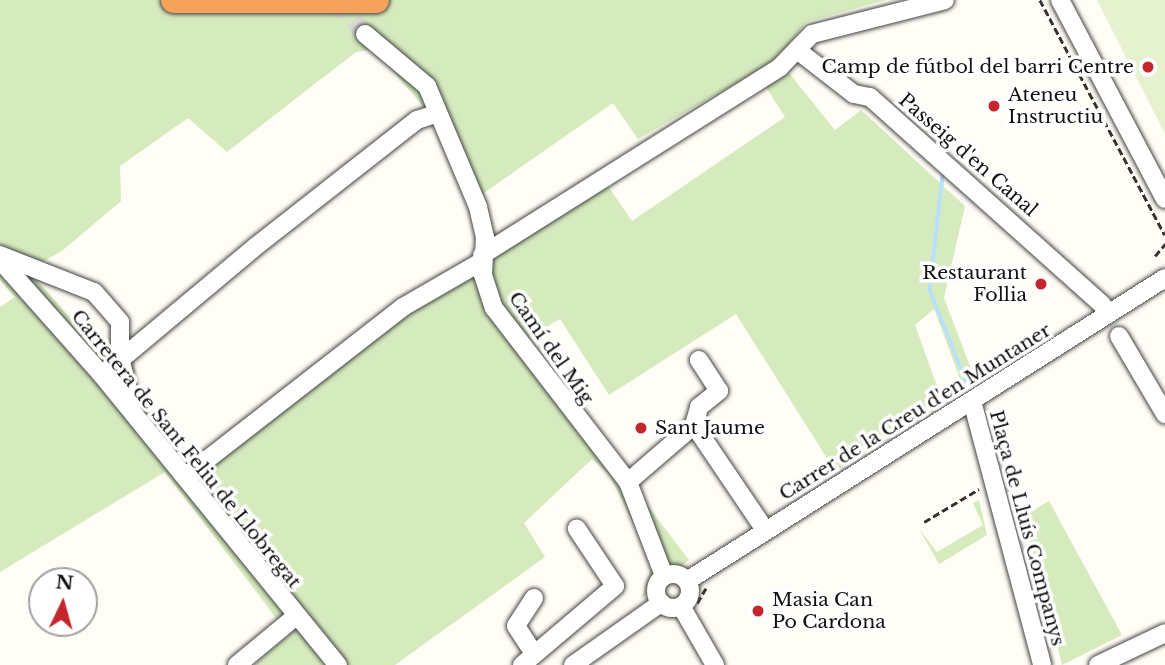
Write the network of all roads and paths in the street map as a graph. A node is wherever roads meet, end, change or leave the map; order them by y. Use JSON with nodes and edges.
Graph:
{"nodes":[{"id":1,"x":174,"y":0,"type":"edge"},
{"id":2,"x":376,"y":0,"type":"edge"},
{"id":3,"x":945,"y":0,"type":"edge"},
{"id":4,"x":1040,"y":0,"type":"edge"},
{"id":5,"x":1060,"y":0,"type":"edge"},
{"id":6,"x":365,"y":34,"type":"tunnel mouth"},
{"id":7,"x":797,"y":50,"type":"junction"},
{"id":8,"x":438,"y":113,"type":"junction"},
{"id":9,"x":1165,"y":199,"type":"edge"},
{"id":10,"x":1165,"y":235,"type":"edge"},
{"id":11,"x":1165,"y":244,"type":"edge"},
{"id":12,"x":0,"y":255,"type":"edge"},
{"id":13,"x":1155,"y":256,"type":"dead end"},
{"id":14,"x":482,"y":259,"type":"junction"},
{"id":15,"x":0,"y":260,"type":"edge"},
{"id":16,"x":1165,"y":278,"type":"edge"},
{"id":17,"x":1103,"y":305,"type":"dead end"},
{"id":18,"x":1119,"y":336,"type":"dead end"},
{"id":19,"x":120,"y":358,"type":"junction"},
{"id":20,"x":699,"y":360,"type":"dead end"},
{"id":21,"x":102,"y":375,"type":"junction"},
{"id":22,"x":972,"y":401,"type":"junction"},
{"id":23,"x":134,"y":413,"type":"junction"},
{"id":24,"x":1165,"y":414,"type":"edge"},
{"id":25,"x":694,"y":425,"type":"junction"},
{"id":26,"x":186,"y":476,"type":"junction"},
{"id":27,"x":994,"y":480,"type":"junction"},
{"id":28,"x":628,"y":482,"type":"junction"},
{"id":29,"x":923,"y":522,"type":"dead end"},
{"id":30,"x":577,"y":529,"type":"dead end"},
{"id":31,"x":765,"y":530,"type":"junction"},
{"id":32,"x":664,"y":576,"type":"junction"},
{"id":33,"x":687,"y":581,"type":"junction"},
{"id":34,"x":534,"y":598,"type":"dead end"},
{"id":35,"x":661,"y":603,"type":"junction"},
{"id":36,"x":681,"y":606,"type":"junction"},
{"id":37,"x":296,"y":616,"type":"junction"},
{"id":38,"x":1165,"y":633,"type":"edge"},
{"id":39,"x":528,"y":659,"type":"edge"},
{"id":40,"x":1125,"y":660,"type":"edge"},
{"id":41,"x":237,"y":665,"type":"edge"},
{"id":42,"x":338,"y":665,"type":"edge"},
{"id":43,"x":573,"y":665,"type":"edge"},
{"id":44,"x":715,"y":665,"type":"edge"},
{"id":45,"x":1042,"y":665,"type":"edge"},
{"id":46,"x":1098,"y":665,"type":"edge"}],
"edges":[{"from":1,"to":2,"type":"highway"},
{"from":3,"to":7,"type":"street"},
{"from":4,"to":10,"type":"path"},
{"from":5,"to":9,"type":"street"},
{"from":6,"to":8,"type":"street","name":"Camí del Mig"},
{"from":7,"to":14,"type":"street"},
{"from":7,"to":17,"type":"street","name":"Passeig d'en Canal"},
{"from":8,"to":14,"type":"street","name":"Camí del Mig"},
{"from":8,"to":19,"type":"street"},
{"from":11,"to":13,"type":"path"},
{"from":12,"to":19,"type":"street"},
{"from":14,"to":26,"type":"street"},
{"from":14,"to":28,"type":"street","name":"Camí del Mig"},
{"from":15,"to":21,"type":"street","name":"Carretera de Sant Feliu de Llobregat"},
{"from":16,"to":22,"type":"street","name":"Carrer de la Creu d'en Muntaner"},
{"from":18,"to":24,"type":"street"},
{"from":19,"to":21,"type":"street"},
{"from":19,"to":23,"type":"street"},
{"from":20,"to":25,"type":"street"},
{"from":21,"to":23,"type":"street","name":"Carretera de Sant Feliu de Llobregat"},
{"from":22,"to":27,"type":"street","name":"Plaça de Lluís Companys"},
{"from":22,"to":31,"type":"street","name":"Carrer de la Creu d'en Muntaner"},
{"from":23,"to":26,"type":"street","name":"Carretera de Sant Feliu de Llobregat"},
{"from":25,"to":28,"type":"street"},
{"from":25,"to":31,"type":"street"},
{"from":26,"to":37,"type":"street","name":"Carretera de Sant Feliu de Llobregat"},
{"from":27,"to":29,"type":"path"},
{"from":27,"to":45,"type":"street","name":"Plaça de Lluís Companys"},
{"from":28,"to":32,"type":"street","name":"Camí del Mig"},
{"from":30,"to":39,"type":"street"},
{"from":31,"to":33,"type":"street","name":"Carrer de la Creu d'en Muntaner"},
{"from":32,"to":33,"type":"street"},
{"from":32,"to":35,"type":"street"},
{"from":33,"to":36,"type":"street"},
{"from":34,"to":39,"type":"street"},
{"from":35,"to":36,"type":"street"},
{"from":35,"to":43,"type":"street"},
{"from":36,"to":44,"type":"street"},
{"from":37,"to":41,"type":"street"},
{"from":37,"to":42,"type":"street","name":"Carretera de Sant Feliu de Llobregat"},
{"from":38,"to":40,"type":"street"},
{"from":40,"to":46,"type":"street"}]}
